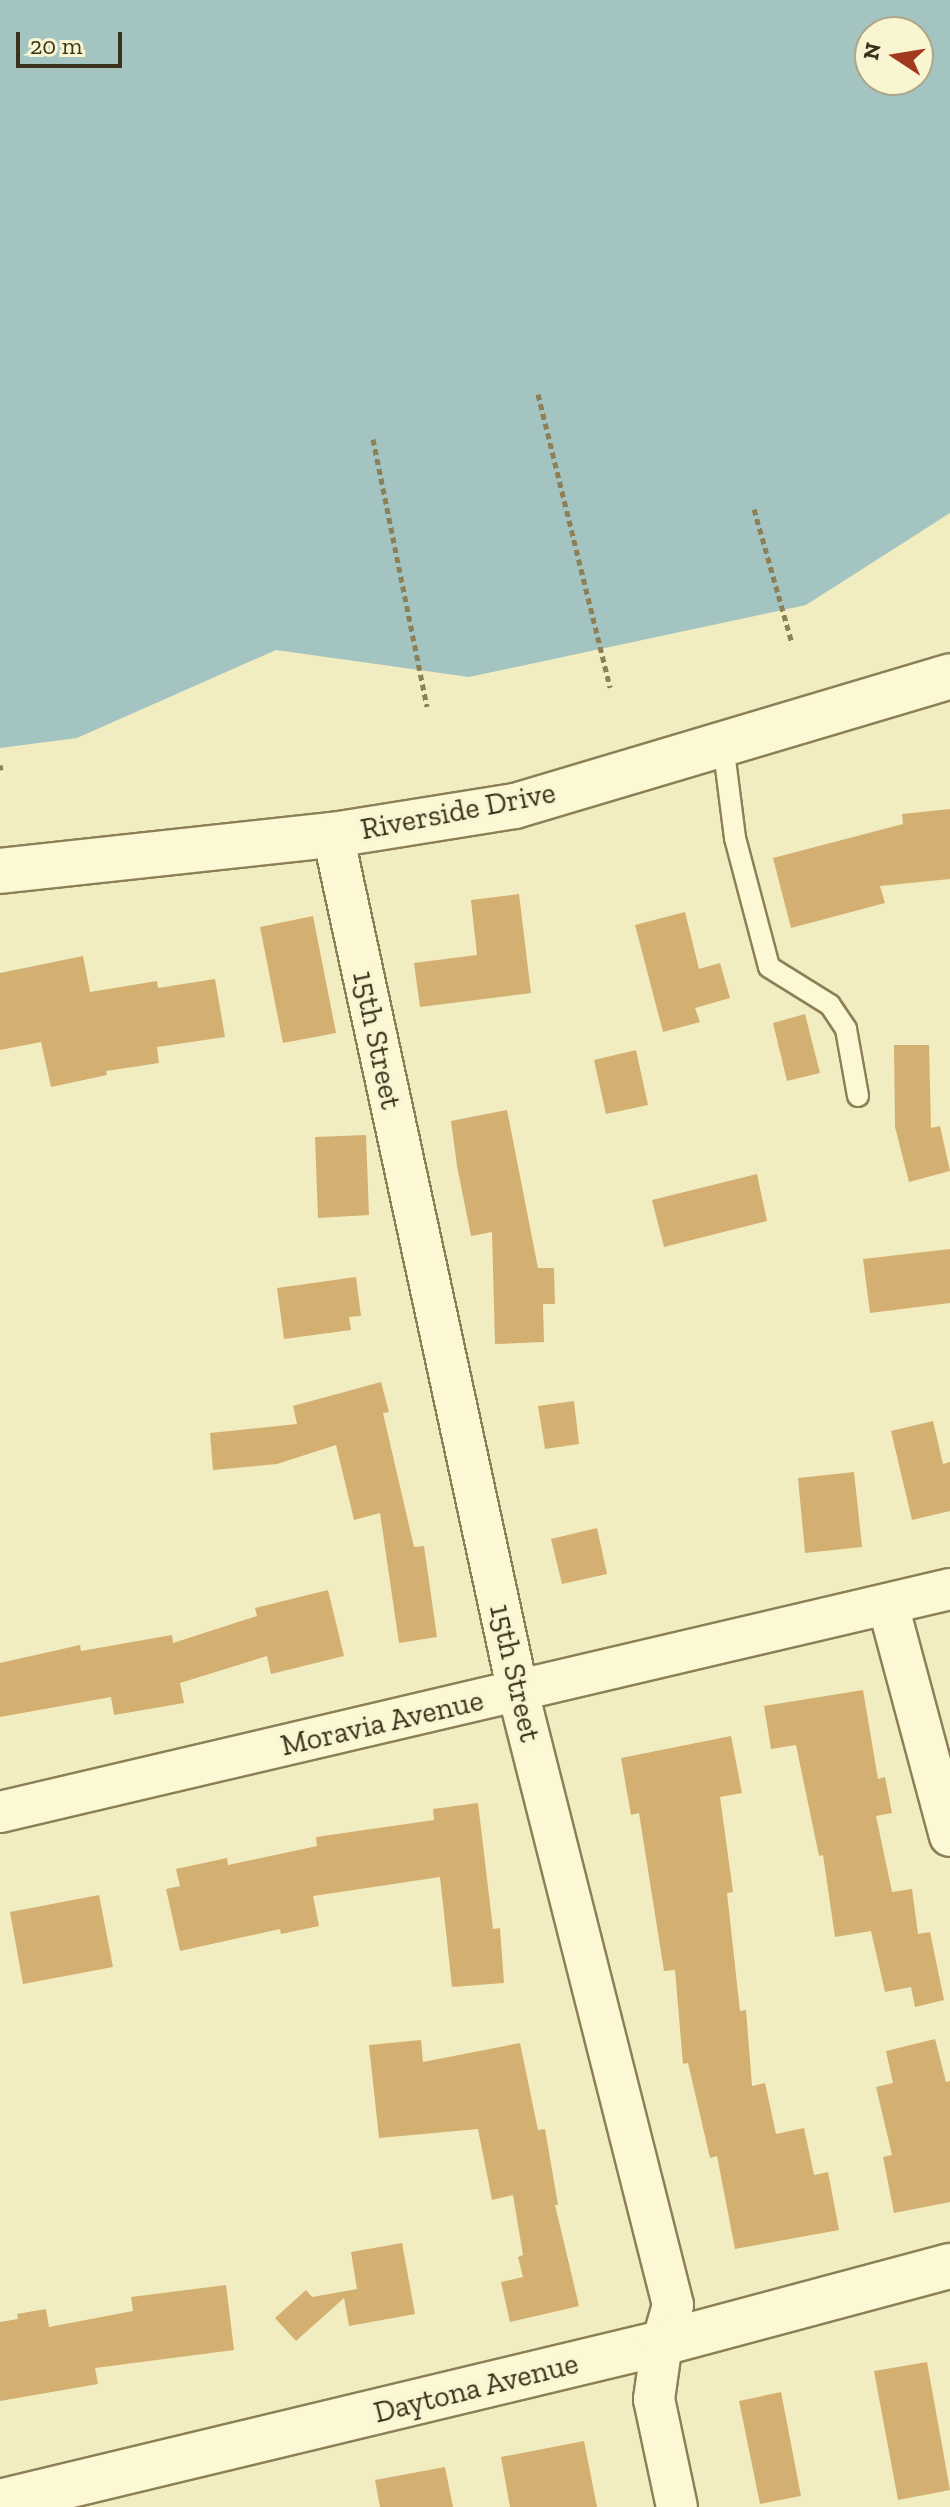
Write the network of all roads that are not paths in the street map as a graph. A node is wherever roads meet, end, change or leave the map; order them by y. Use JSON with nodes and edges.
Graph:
{"nodes":[{"id":1,"x":950,"y":676,"type":"edge"},
{"id":2,"x":723,"y":744,"type":"junction"},
{"id":3,"x":333,"y":835,"type":"junction"},
{"id":4,"x":0,"y":871,"type":"edge"},
{"id":5,"x":858,"y":1096,"type":"dead end"},
{"id":6,"x":950,"y":1589,"type":"edge"},
{"id":7,"x":888,"y":1605,"type":"junction"},
{"id":8,"x":518,"y":1692,"type":"junction"},
{"id":9,"x":0,"y":1812,"type":"edge"},
{"id":10,"x":950,"y":1836,"type":"edge"},
{"id":11,"x":950,"y":2266,"type":"edge"},
{"id":12,"x":662,"y":2343,"type":"junction"},
{"id":13,"x":0,"y":2502,"type":"edge"},
{"id":14,"x":677,"y":2507,"type":"edge"}],
"edges":[{"from":1,"to":2,"type":"street","name":"Riverside Drive"},
{"from":2,"to":3,"type":"street","name":"Riverside Drive"},
{"from":2,"to":5,"type":"lane"},
{"from":3,"to":4,"type":"street","name":"Riverside Drive"},
{"from":3,"to":8,"type":"street","name":"15th Street"},
{"from":6,"to":7,"type":"street","name":"Moravia Avenue"},
{"from":7,"to":8,"type":"street","name":"Moravia Avenue"},
{"from":7,"to":10,"type":"street"},
{"from":8,"to":9,"type":"street","name":"Moravia Avenue"},
{"from":8,"to":12,"type":"street","name":"15th Street"},
{"from":11,"to":12,"type":"street","name":"Daytona Avenue"},
{"from":12,"to":13,"type":"street","name":"Daytona Avenue"},
{"from":12,"to":14,"type":"street","name":"15th Street"}]}
